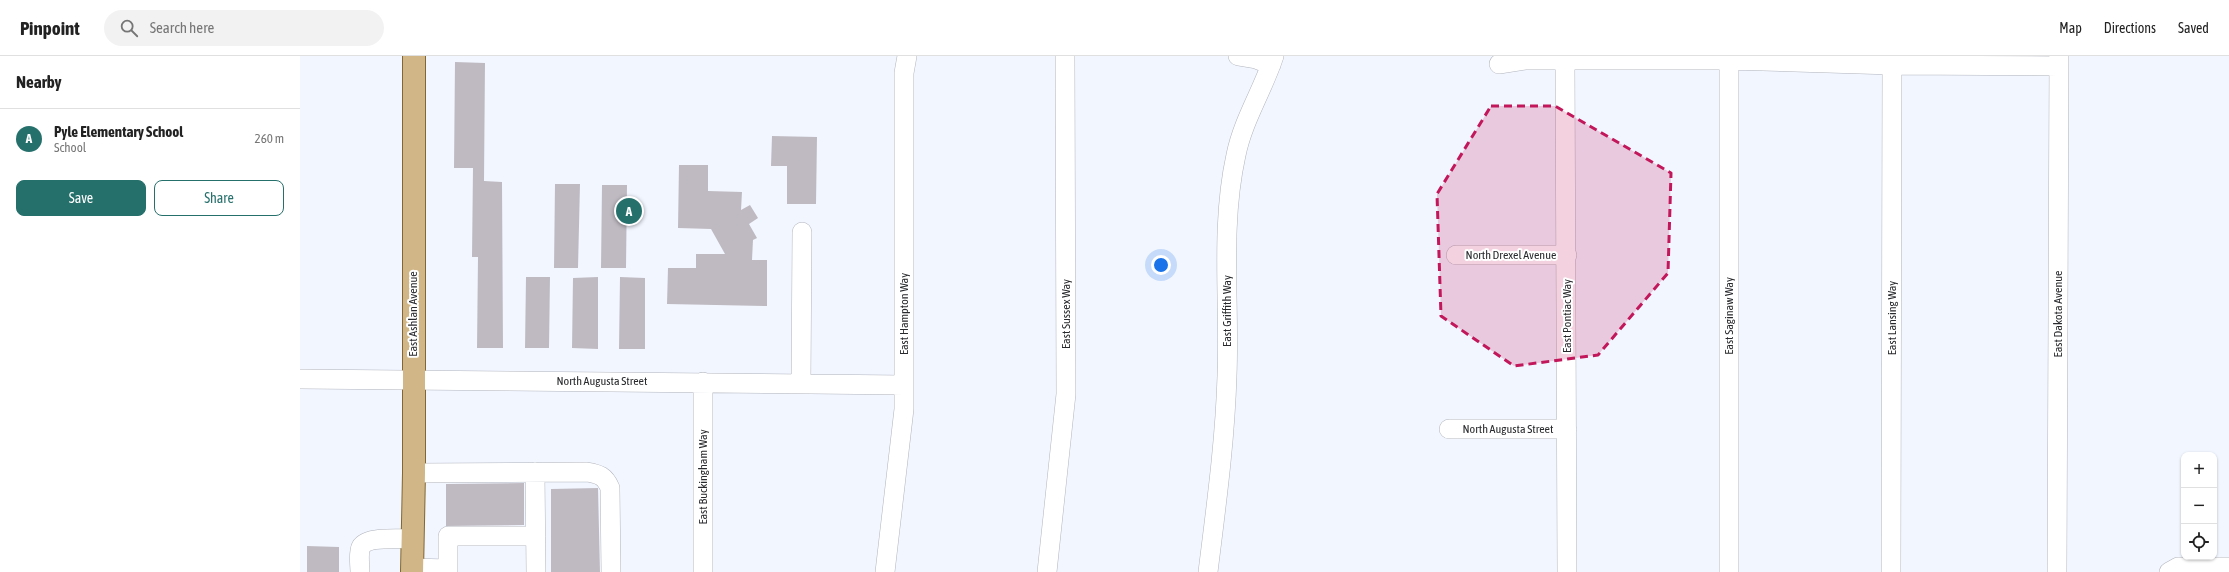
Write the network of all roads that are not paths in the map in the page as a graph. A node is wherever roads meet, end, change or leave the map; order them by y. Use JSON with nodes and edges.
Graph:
{"nodes":[{"id":1,"x":414,"y":56,"type":"edge"},
{"id":2,"x":907,"y":56,"type":"edge"},
{"id":3,"x":1065,"y":56,"type":"edge"},
{"id":4,"x":1238,"y":56,"type":"edge"},
{"id":5,"x":1565,"y":60,"type":"junction"},
{"id":6,"x":1729,"y":60,"type":"junction"},
{"id":7,"x":1272,"y":61,"type":"edge"},
{"id":8,"x":2059,"y":61,"type":"edge"},
{"id":9,"x":1499,"y":64,"type":"dead end"},
{"id":10,"x":1892,"y":65,"type":"junction"},
{"id":11,"x":802,"y":232,"type":"dead end"},
{"id":12,"x":1456,"y":255,"type":"dead end"},
{"id":13,"x":1567,"y":255,"type":"junction"},
{"id":14,"x":300,"y":379,"type":"edge"},
{"id":15,"x":413,"y":380,"type":"junction"},
{"id":16,"x":703,"y":382,"type":"junction"},
{"id":17,"x":800,"y":384,"type":"junction"},
{"id":18,"x":904,"y":384,"type":"junction"},
{"id":19,"x":1449,"y":429,"type":"dead end"},
{"id":20,"x":1567,"y":429,"type":"junction"},
{"id":21,"x":535,"y":472,"type":"junction"},
{"id":22,"x":414,"y":473,"type":"junction"},
{"id":23,"x":536,"y":536,"type":"junction"},
{"id":24,"x":413,"y":539,"type":"junction"},
{"id":25,"x":2229,"y":567,"type":"edge"},
{"id":26,"x":412,"y":570,"type":"edge"},
{"id":27,"x":448,"y":570,"type":"edge"},
{"id":28,"x":360,"y":572,"type":"edge"},
{"id":29,"x":536,"y":572,"type":"edge"},
{"id":30,"x":611,"y":572,"type":"edge"},
{"id":31,"x":703,"y":572,"type":"edge"},
{"id":32,"x":885,"y":572,"type":"edge"},
{"id":33,"x":1047,"y":572,"type":"edge"},
{"id":34,"x":1208,"y":572,"type":"edge"},
{"id":35,"x":1567,"y":572,"type":"edge"},
{"id":36,"x":1729,"y":572,"type":"edge"},
{"id":37,"x":1891,"y":572,"type":"edge"},
{"id":38,"x":2057,"y":572,"type":"edge"},
{"id":39,"x":2169,"y":572,"type":"edge"}],
"edges":[{"from":1,"to":15,"type":"main road","name":"East Ashlan Avenue"},
{"from":2,"to":18,"type":"street","name":"East Hampton Way"},
{"from":3,"to":33,"type":"street","name":"East Sussex Way"},
{"from":4,"to":7,"type":"street"},
{"from":5,"to":6,"type":"street"},
{"from":5,"to":9,"type":"street"},
{"from":5,"to":13,"type":"street","name":"East Pontiac Way"},
{"from":6,"to":10,"type":"street"},
{"from":6,"to":36,"type":"street","name":"East Saginaw Way"},
{"from":7,"to":34,"type":"street","name":"East Griffith Way"},
{"from":8,"to":10,"type":"street"},
{"from":8,"to":38,"type":"street","name":"East Dakota Avenue"},
{"from":10,"to":37,"type":"street","name":"East Lansing Way"},
{"from":11,"to":17,"type":"street"},
{"from":12,"to":13,"type":"street","name":"North Drexel Avenue"},
{"from":13,"to":20,"type":"street","name":"East Pontiac Way"},
{"from":14,"to":15,"type":"street","name":"North Augusta Street"},
{"from":15,"to":16,"type":"street","name":"North Augusta Street"},
{"from":15,"to":22,"type":"main road","name":"East Ashlan Avenue"},
{"from":16,"to":17,"type":"street","name":"North Augusta Street"},
{"from":16,"to":31,"type":"street","name":"East Buckingham Way"},
{"from":17,"to":18,"type":"street","name":"North Augusta Street"},
{"from":18,"to":32,"type":"street","name":"East Hampton Way"},
{"from":19,"to":20,"type":"street","name":"North Augusta Street"},
{"from":20,"to":35,"type":"street","name":"East Pontiac Way"},
{"from":21,"to":22,"type":"street"},
{"from":21,"to":23,"type":"street"},
{"from":21,"to":30,"type":"street"},
{"from":22,"to":24,"type":"main road","name":"East Ashlan Avenue"},
{"from":23,"to":27,"type":"street"},
{"from":23,"to":29,"type":"street"},
{"from":24,"to":26,"type":"main road","name":"East Ashlan Avenue"},
{"from":24,"to":28,"type":"street"},
{"from":25,"to":39,"type":"street"},
{"from":26,"to":27,"type":"street"}]}
